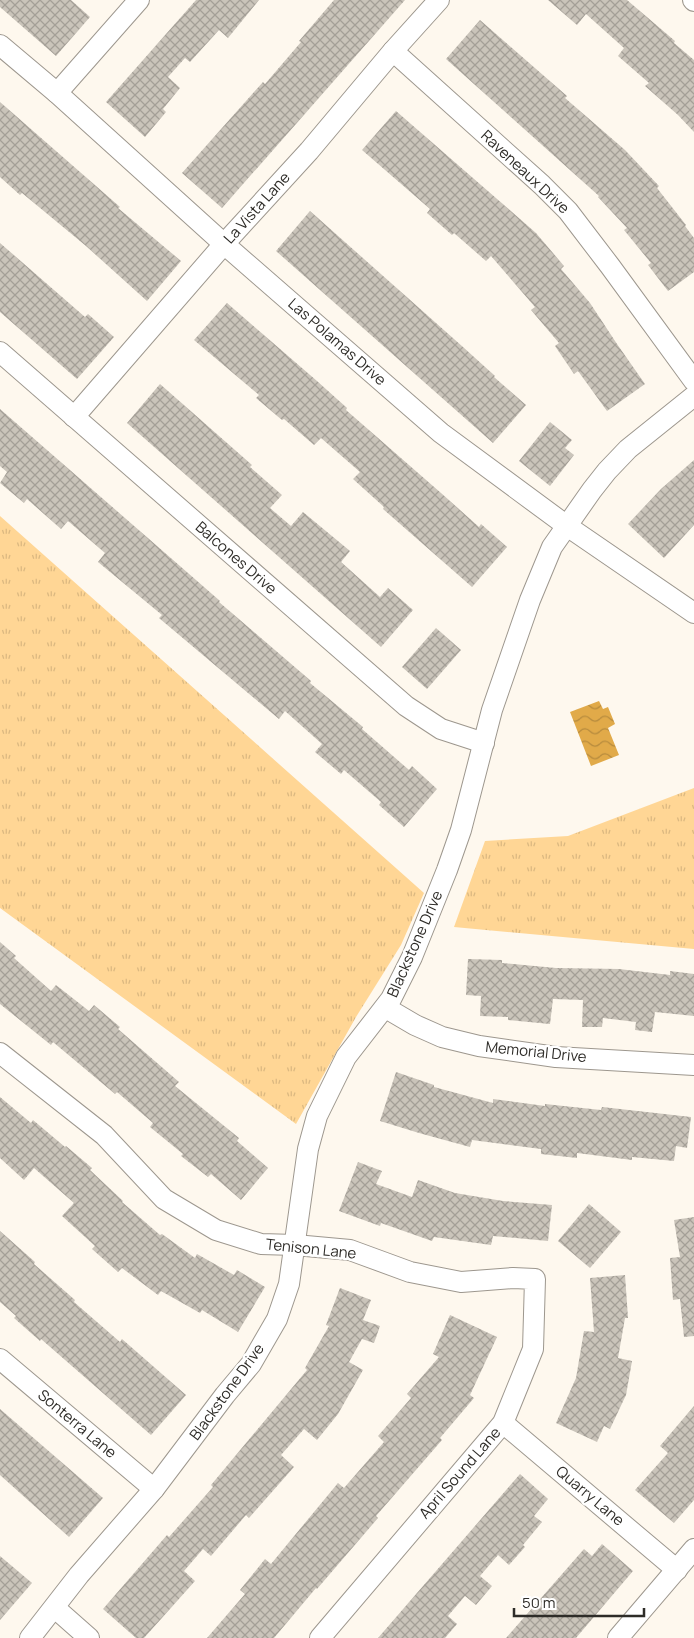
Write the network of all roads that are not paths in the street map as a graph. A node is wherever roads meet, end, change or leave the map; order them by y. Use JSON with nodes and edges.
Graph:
{"nodes":[{"id":1,"x":139,"y":0,"type":"edge"},
{"id":2,"x":439,"y":0,"type":"edge"},
{"id":3,"x":0,"y":45,"type":"edge"},
{"id":4,"x":393,"y":51,"type":"junction"},
{"id":5,"x":57,"y":93,"type":"junction"},
{"id":6,"x":224,"y":244,"type":"junction"},
{"id":7,"x":0,"y":352,"type":"edge"},
{"id":8,"x":694,"y":381,"type":"edge"},
{"id":9,"x":694,"y":396,"type":"edge"},
{"id":10,"x":74,"y":417,"type":"junction"},
{"id":11,"x":567,"y":526,"type":"junction"},
{"id":12,"x":694,"y":613,"type":"edge"},
{"id":13,"x":484,"y":744,"type":"junction"},
{"id":14,"x":386,"y":1008,"type":"junction"},
{"id":15,"x":0,"y":1053,"type":"edge"},
{"id":16,"x":694,"y":1065,"type":"edge"},
{"id":17,"x":295,"y":1245,"type":"junction"},
{"id":18,"x":535,"y":1279,"type":"joint"},
{"id":19,"x":0,"y":1359,"type":"edge"},
{"id":20,"x":503,"y":1423,"type":"junction"},
{"id":21,"x":154,"y":1489,"type":"junction"},
{"id":22,"x":694,"y":1550,"type":"edge"},
{"id":23,"x":677,"y":1570,"type":"junction"},
{"id":24,"x":55,"y":1608,"type":"junction"},
{"id":25,"x":30,"y":1638,"type":"edge"},
{"id":26,"x":89,"y":1638,"type":"edge"},
{"id":27,"x":320,"y":1638,"type":"edge"},
{"id":28,"x":618,"y":1638,"type":"edge"}],
"edges":[{"from":1,"to":5,"type":"street"},
{"from":2,"to":4,"type":"street","name":"La Vista Lane"},
{"from":3,"to":5,"type":"street","name":"Las Polamas Drive"},
{"from":4,"to":6,"type":"street","name":"La Vista Lane"},
{"from":4,"to":8,"type":"street","name":"Raveneaux Drive"},
{"from":5,"to":6,"type":"street","name":"Las Polamas Drive"},
{"from":6,"to":10,"type":"street","name":"La Vista Lane"},
{"from":6,"to":11,"type":"street","name":"Las Polamas Drive"},
{"from":7,"to":10,"type":"street","name":"Balcones Drive"},
{"from":9,"to":11,"type":"street","name":"Blackstone Drive"},
{"from":10,"to":13,"type":"street","name":"Balcones Drive"},
{"from":11,"to":12,"type":"street","name":"Las Polamas Drive"},
{"from":11,"to":13,"type":"street","name":"Blackstone Drive"},
{"from":13,"to":14,"type":"street","name":"Blackstone Drive"},
{"from":14,"to":16,"type":"street","name":"Memorial Drive"},
{"from":14,"to":17,"type":"street","name":"Blackstone Drive"},
{"from":15,"to":17,"type":"street","name":"Tenison Lane"},
{"from":17,"to":18,"type":"street","name":"Tenison Lane"},
{"from":17,"to":21,"type":"street","name":"Blackstone Drive"},
{"from":18,"to":20,"type":"street","name":"April Sound Lane"},
{"from":19,"to":21,"type":"street","name":"Sonterra Lane"},
{"from":20,"to":23,"type":"street","name":"Quarry Lane"},
{"from":20,"to":27,"type":"street","name":"April Sound Lane"},
{"from":21,"to":24,"type":"street","name":"Blackstone Drive"},
{"from":22,"to":23,"type":"street"},
{"from":23,"to":28,"type":"street"},
{"from":24,"to":25,"type":"street","name":"Blackstone Drive"},
{"from":24,"to":26,"type":"street"}]}
